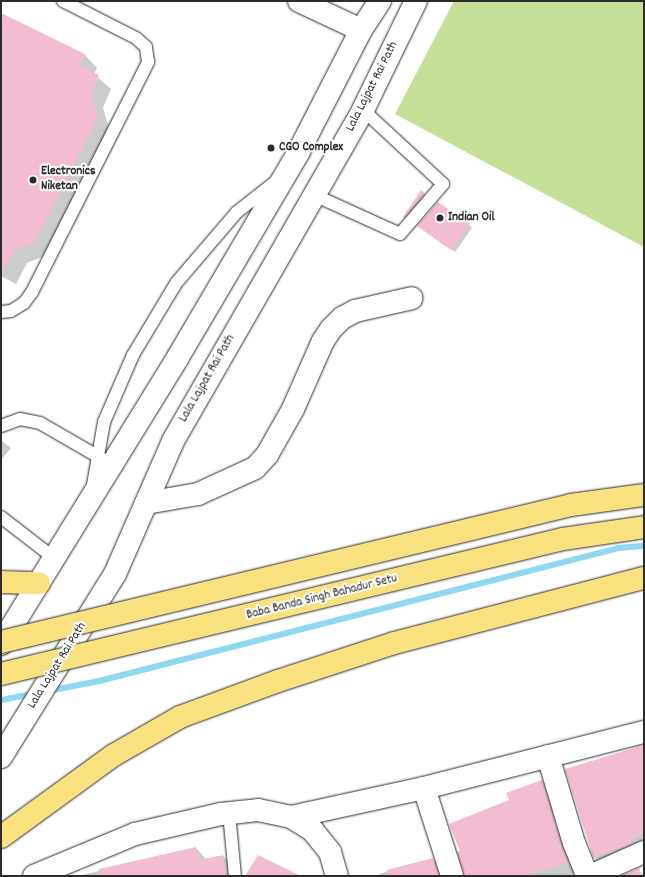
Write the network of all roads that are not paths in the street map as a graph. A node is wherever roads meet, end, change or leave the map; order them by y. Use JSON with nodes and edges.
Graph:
{"nodes":[{"id":1,"x":63,"y":1,"type":"edge"},
{"id":2,"x":300,"y":1,"type":"edge"},
{"id":3,"x":380,"y":1,"type":"edge"},
{"id":4,"x":416,"y":1,"type":"edge"},
{"id":5,"x":361,"y":30,"type":"junction"},
{"id":6,"x":363,"y":110,"type":"junction"},
{"id":7,"x":286,"y":174,"type":"junction"},
{"id":8,"x":314,"y":195,"type":"junction"},
{"id":9,"x":412,"y":298,"type":"dead end"},
{"id":10,"x":1,"y":312,"type":"edge"},
{"id":11,"x":1,"y":426,"type":"edge"},
{"id":12,"x":105,"y":460,"type":"junction"},
{"id":13,"x":644,"y":495,"type":"edge"},
{"id":14,"x":146,"y":502,"type":"junction"},
{"id":15,"x":1,"y":517,"type":"edge"},
{"id":16,"x":644,"y":527,"type":"edge"},
{"id":17,"x":54,"y":558,"type":"junction"},
{"id":18,"x":644,"y":578,"type":"edge"},
{"id":19,"x":1,"y":582,"type":"edge"},
{"id":20,"x":39,"y":583,"type":"junction"},
{"id":21,"x":1,"y":643,"type":"edge"},
{"id":22,"x":1,"y":674,"type":"edge"},
{"id":23,"x":644,"y":732,"type":"edge"},
{"id":24,"x":548,"y":756,"type":"junction"},
{"id":25,"x":1,"y":757,"type":"edge"},
{"id":26,"x":424,"y":788,"type":"junction"},
{"id":27,"x":229,"y":813,"type":"junction"},
{"id":28,"x":291,"y":817,"type":"junction"},
{"id":29,"x":1,"y":837,"type":"edge"},
{"id":30,"x":644,"y":852,"type":"edge"},
{"id":31,"x":34,"y":876,"type":"edge"},
{"id":32,"x":235,"y":876,"type":"edge"},
{"id":33,"x":337,"y":876,"type":"edge"},
{"id":34,"x":452,"y":876,"type":"edge"},
{"id":35,"x":588,"y":876,"type":"edge"}],
"edges":[{"from":1,"to":10,"type":"lane"},
{"from":2,"to":5,"type":"main road"},
{"from":3,"to":5,"type":"main road"},
{"from":4,"to":6,"type":"main road","name":"Lala Lajpat Rai Path"},
{"from":5,"to":7,"type":"main road"},
{"from":6,"to":8,"type":"main road","name":"Lala Lajpat Rai Path"},
{"from":6,"to":8,"type":"lane"},
{"from":7,"to":12,"type":"main road"},
{"from":7,"to":12,"type":"lane"},
{"from":8,"to":14,"type":"main road","name":"Lala Lajpat Rai Path"},
{"from":9,"to":14,"type":"main road"},
{"from":11,"to":12,"type":"lane"},
{"from":12,"to":17,"type":"main road"},
{"from":13,"to":21,"type":"highway","bridge":true},
{"from":14,"to":25,"type":"main road","name":"Lala Lajpat Rai Path","bridge":true},
{"from":15,"to":17,"type":"lane"},
{"from":16,"to":22,"type":"highway","name":"Baba Banda Singh Bahadur Setu","bridge":true},
{"from":17,"to":20,"type":"main road"},
{"from":18,"to":29,"type":"highway"},
{"from":19,"to":20,"type":"highway"},
{"from":20,"to":21,"type":"main road"},
{"from":23,"to":24,"type":"main road"},
{"from":24,"to":26,"type":"main road"},
{"from":24,"to":35,"type":"main road"},
{"from":26,"to":28,"type":"main road"},
{"from":26,"to":34,"type":"main road"},
{"from":27,"to":28,"type":"main road"},
{"from":27,"to":31,"type":"main road"},
{"from":27,"to":32,"type":"lane"},
{"from":28,"to":33,"type":"main road"},
{"from":30,"to":35,"type":"main road"}]}
